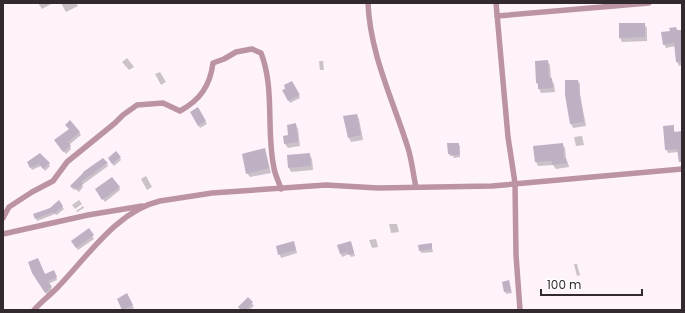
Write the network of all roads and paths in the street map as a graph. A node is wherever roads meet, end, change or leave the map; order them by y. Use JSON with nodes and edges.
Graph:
{"nodes":[{"id":1,"x":368,"y":3,"type":"edge"},
{"id":2,"x":496,"y":3,"type":"edge"},
{"id":3,"x":649,"y":3,"type":"edge"},
{"id":4,"x":497,"y":16,"type":"junction"},
{"id":5,"x":682,"y":169,"type":"edge"},
{"id":6,"x":515,"y":183,"type":"junction"},
{"id":7,"x":416,"y":187,"type":"junction"},
{"id":8,"x":281,"y":189,"type":"junction"},
{"id":9,"x":146,"y":205,"type":"junction"},
{"id":10,"x":3,"y":218,"type":"edge"},
{"id":11,"x":3,"y":234,"type":"edge"},
{"id":12,"x":34,"y":310,"type":"edge"},
{"id":13,"x":520,"y":310,"type":"edge"}],
"edges":[{"from":1,"to":7,"type":"street"},
{"from":2,"to":4,"type":"street"},
{"from":3,"to":4,"type":"street"},
{"from":4,"to":6,"type":"street"},
{"from":5,"to":6,"type":"street"},
{"from":6,"to":7,"type":"street"},
{"from":6,"to":13,"type":"street"},
{"from":7,"to":8,"type":"street"},
{"from":8,"to":9,"type":"street"},
{"from":8,"to":10,"type":"street"},
{"from":9,"to":11,"type":"street"},
{"from":9,"to":12,"type":"street"}]}
